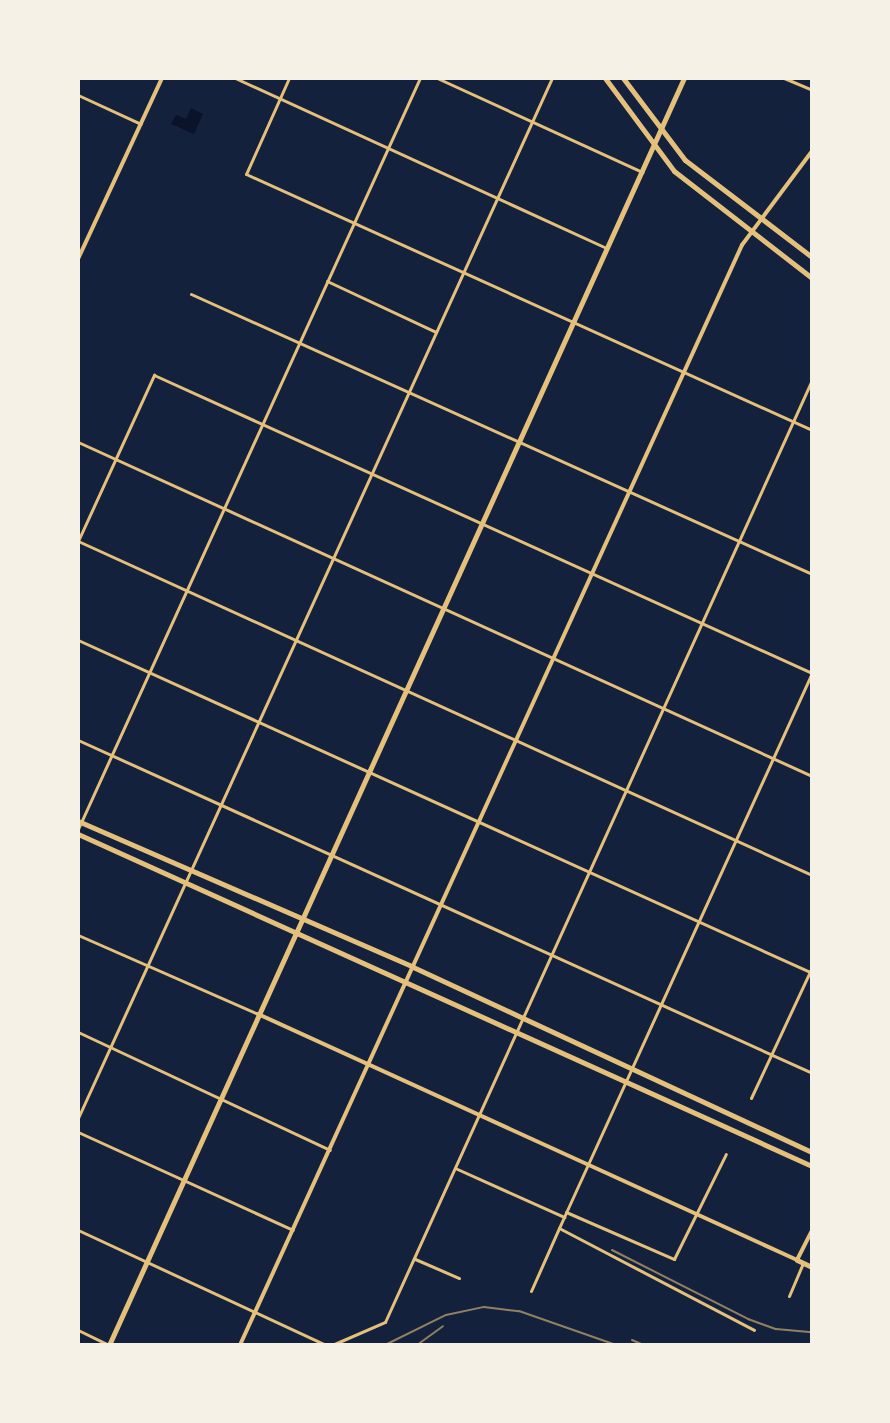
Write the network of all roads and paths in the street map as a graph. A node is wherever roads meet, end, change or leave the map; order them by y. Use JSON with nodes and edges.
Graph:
{"nodes":[{"id":1,"x":162,"y":78,"type":"edge"},
{"id":2,"x":235,"y":78,"type":"edge"},
{"id":3,"x":289,"y":78,"type":"edge"},
{"id":4,"x":420,"y":78,"type":"edge"},
{"id":5,"x":437,"y":78,"type":"edge"},
{"id":6,"x":552,"y":78,"type":"edge"},
{"id":7,"x":605,"y":78,"type":"edge"},
{"id":8,"x":623,"y":78,"type":"edge"},
{"id":9,"x":684,"y":78,"type":"edge"},
{"id":10,"x":784,"y":78,"type":"edge"},
{"id":11,"x":812,"y":90,"type":"edge"},
{"id":12,"x":78,"y":95,"type":"edge"},
{"id":13,"x":280,"y":98,"type":"junction"},
{"id":14,"x":532,"y":121,"type":"junction"},
{"id":15,"x":141,"y":124,"type":"junction"},
{"id":16,"x":660,"y":132,"type":"junction"},
{"id":17,"x":387,"y":147,"type":"junction"},
{"id":18,"x":653,"y":148,"type":"junction"},
{"id":19,"x":812,"y":151,"type":"edge"},
{"id":20,"x":642,"y":172,"type":"junction"},
{"id":21,"x":497,"y":198,"type":"junction"},
{"id":22,"x":760,"y":218,"type":"junction"},
{"id":23,"x":354,"y":222,"type":"junction"},
{"id":24,"x":750,"y":232,"type":"junction"},
{"id":25,"x":607,"y":248,"type":"junction"},
{"id":26,"x":812,"y":257,"type":"edge"},
{"id":27,"x":78,"y":259,"type":"edge"},
{"id":28,"x":464,"y":271,"type":"junction"},
{"id":29,"x":812,"y":278,"type":"edge"},
{"id":30,"x":327,"y":281,"type":"junction"},
{"id":31,"x":191,"y":294,"type":"dead end"},
{"id":32,"x":574,"y":322,"type":"junction"},
{"id":33,"x":436,"y":332,"type":"junction"},
{"id":34,"x":299,"y":342,"type":"junction"},
{"id":35,"x":684,"y":372,"type":"junction"},
{"id":36,"x":812,"y":380,"type":"edge"},
{"id":37,"x":410,"y":389,"type":"junction"},
{"id":38,"x":793,"y":421,"type":"junction"},
{"id":39,"x":262,"y":424,"type":"junction"},
{"id":40,"x":812,"y":430,"type":"edge"},
{"id":41,"x":519,"y":441,"type":"junction"},
{"id":42,"x":78,"y":442,"type":"edge"},
{"id":43,"x":116,"y":459,"type":"junction"},
{"id":44,"x":371,"y":473,"type":"junction"},
{"id":45,"x":629,"y":491,"type":"junction"},
{"id":46,"x":224,"y":508,"type":"junction"},
{"id":47,"x":482,"y":523,"type":"junction"},
{"id":48,"x":78,"y":541,"type":"edge"},
{"id":49,"x":740,"y":541,"type":"junction"},
{"id":50,"x":333,"y":558,"type":"junction"},
{"id":51,"x":592,"y":573,"type":"junction"},
{"id":52,"x":812,"y":574,"type":"edge"},
{"id":53,"x":186,"y":591,"type":"junction"},
{"id":54,"x":443,"y":608,"type":"junction"},
{"id":55,"x":703,"y":624,"type":"junction"},
{"id":56,"x":296,"y":638,"type":"junction"},
{"id":57,"x":78,"y":640,"type":"edge"},
{"id":58,"x":554,"y":658,"type":"junction"},
{"id":59,"x":149,"y":673,"type":"junction"},
{"id":60,"x":812,"y":673,"type":"edge"},
{"id":61,"x":407,"y":689,"type":"junction"},
{"id":62,"x":665,"y":708,"type":"junction"},
{"id":63,"x":259,"y":722,"type":"junction"},
{"id":64,"x":78,"y":740,"type":"edge"},
{"id":65,"x":516,"y":740,"type":"junction"},
{"id":66,"x":112,"y":755,"type":"junction"},
{"id":67,"x":773,"y":758,"type":"junction"},
{"id":68,"x":368,"y":773,"type":"junction"},
{"id":69,"x":812,"y":776,"type":"edge"},
{"id":70,"x":628,"y":791,"type":"junction"},
{"id":71,"x":221,"y":805,"type":"junction"},
{"id":72,"x":80,"y":821,"type":"edge"},
{"id":73,"x":479,"y":823,"type":"junction"},
{"id":74,"x":78,"y":832,"type":"edge"},
{"id":75,"x":735,"y":841,"type":"junction"},
{"id":76,"x":331,"y":855,"type":"junction"},
{"id":77,"x":191,"y":872,"type":"junction"},
{"id":78,"x":590,"y":874,"type":"junction"},
{"id":79,"x":812,"y":875,"type":"edge"},
{"id":80,"x":186,"y":883,"type":"junction"},
{"id":81,"x":442,"y":905,"type":"junction"},
{"id":82,"x":301,"y":921,"type":"junction"},
{"id":83,"x":697,"y":923,"type":"junction"},
{"id":84,"x":296,"y":933,"type":"junction"},
{"id":85,"x":78,"y":935,"type":"edge"},
{"id":86,"x":553,"y":955,"type":"junction"},
{"id":87,"x":147,"y":967,"type":"junction"},
{"id":88,"x":413,"y":967,"type":"junction"},
{"id":89,"x":812,"y":967,"type":"edge"},
{"id":90,"x":811,"y":973,"type":"edge"},
{"id":91,"x":407,"y":981,"type":"junction"},
{"id":92,"x":660,"y":1004,"type":"junction"},
{"id":93,"x":258,"y":1014,"type":"junction"},
{"id":94,"x":521,"y":1019,"type":"junction"},
{"id":95,"x":516,"y":1031,"type":"junction"},
{"id":96,"x":78,"y":1032,"type":"edge"},
{"id":97,"x":110,"y":1047,"type":"junction"},
{"id":98,"x":771,"y":1054,"type":"junction"},
{"id":99,"x":367,"y":1066,"type":"junction"},
{"id":100,"x":632,"y":1069,"type":"junction"},
{"id":101,"x":812,"y":1073,"type":"edge"},
{"id":102,"x":627,"y":1081,"type":"junction"},
{"id":103,"x":220,"y":1098,"type":"junction"},
{"id":104,"x":751,"y":1098,"type":"dead end"},
{"id":105,"x":478,"y":1116,"type":"junction"},
{"id":106,"x":78,"y":1118,"type":"edge"},
{"id":107,"x":78,"y":1132,"type":"edge"},
{"id":108,"x":330,"y":1150,"type":"junction"},
{"id":109,"x":812,"y":1152,"type":"edge"},
{"id":110,"x":726,"y":1154,"type":"dead end"},
{"id":111,"x":589,"y":1166,"type":"junction"},
{"id":112,"x":812,"y":1166,"type":"edge"},
{"id":113,"x":455,"y":1168,"type":"junction"},
{"id":114,"x":183,"y":1180,"type":"junction"},
{"id":115,"x":698,"y":1213,"type":"junction"},
{"id":116,"x":565,"y":1215,"type":"junction"},
{"id":117,"x":559,"y":1228,"type":"junction"},
{"id":118,"x":78,"y":1230,"type":"edge"},
{"id":119,"x":293,"y":1230,"type":"junction"},
{"id":120,"x":812,"y":1230,"type":"edge"},
{"id":121,"x":415,"y":1259,"type":"junction"},
{"id":122,"x":146,"y":1262,"type":"junction"},
{"id":123,"x":800,"y":1262,"type":"junction"},
{"id":124,"x":812,"y":1267,"type":"edge"},
{"id":125,"x":459,"y":1278,"type":"dead end"},
{"id":126,"x":531,"y":1291,"type":"dead end"},
{"id":127,"x":789,"y":1296,"type":"dead end"},
{"id":128,"x":255,"y":1313,"type":"junction"},
{"id":129,"x":78,"y":1330,"type":"edge"},
{"id":130,"x":754,"y":1330,"type":"dead end"},
{"id":131,"x":109,"y":1345,"type":"edge"},
{"id":132,"x":240,"y":1345,"type":"edge"},
{"id":133,"x":329,"y":1345,"type":"edge"}],
"edges":[{"from":1,"to":15,"type":"street"},
{"from":2,"to":13,"type":"street"},
{"from":3,"to":13,"type":"street"},
{"from":4,"to":17,"type":"street"},
{"from":5,"to":14,"type":"street"},
{"from":6,"to":14,"type":"street"},
{"from":7,"to":18,"type":"main road"},
{"from":8,"to":16,"type":"main road"},
{"from":9,"to":16,"type":"main road"},
{"from":10,"to":11,"type":"street"},
{"from":12,"to":15,"type":"street"},
{"from":13,"to":17,"type":"street"},
{"from":13,"to":23,"type":"street"},
{"from":14,"to":20,"type":"street"},
{"from":14,"to":21,"type":"street"},
{"from":15,"to":27,"type":"street"},
{"from":16,"to":18,"type":"main road"},
{"from":16,"to":22,"type":"main road"},
{"from":17,"to":21,"type":"street"},
{"from":17,"to":23,"type":"street"},
{"from":18,"to":20,"type":"main road"},
{"from":18,"to":24,"type":"main road"},
{"from":19,"to":22,"type":"street"},
{"from":20,"to":25,"type":"main road"},
{"from":21,"to":25,"type":"street"},
{"from":21,"to":28,"type":"street"},
{"from":22,"to":24,"type":"street"},
{"from":22,"to":26,"type":"main road"},
{"from":23,"to":28,"type":"street"},
{"from":23,"to":30,"type":"street"},
{"from":24,"to":29,"type":"main road"},
{"from":24,"to":35,"type":"street"},
{"from":25,"to":32,"type":"main road"},
{"from":28,"to":32,"type":"street"},
{"from":28,"to":33,"type":"street"},
{"from":30,"to":33,"type":"street"},
{"from":30,"to":34,"type":"street"},
{"from":31,"to":34,"type":"street"},
{"from":32,"to":35,"type":"street"},
{"from":32,"to":41,"type":"main road"},
{"from":33,"to":37,"type":"street"},
{"from":34,"to":37,"type":"street"},
{"from":34,"to":39,"type":"street"},
{"from":35,"to":38,"type":"street"},
{"from":35,"to":45,"type":"street"},
{"from":36,"to":38,"type":"street"},
{"from":37,"to":41,"type":"street"},
{"from":37,"to":44,"type":"street"},
{"from":38,"to":40,"type":"street"},
{"from":38,"to":49,"type":"street"},
{"from":39,"to":43,"type":"street"},
{"from":39,"to":44,"type":"street"},
{"from":39,"to":46,"type":"street"},
{"from":41,"to":45,"type":"street"},
{"from":41,"to":47,"type":"main road"},
{"from":42,"to":43,"type":"street"},
{"from":43,"to":46,"type":"street"},
{"from":43,"to":48,"type":"street"},
{"from":44,"to":47,"type":"street"},
{"from":44,"to":50,"type":"street"},
{"from":45,"to":49,"type":"street"},
{"from":45,"to":51,"type":"street"},
{"from":46,"to":50,"type":"street"},
{"from":46,"to":53,"type":"street"},
{"from":47,"to":51,"type":"street"},
{"from":47,"to":54,"type":"main road"},
{"from":48,"to":53,"type":"street"},
{"from":49,"to":52,"type":"street"},
{"from":49,"to":55,"type":"street"},
{"from":50,"to":54,"type":"street"},
{"from":50,"to":56,"type":"street"},
{"from":51,"to":55,"type":"street"},
{"from":51,"to":58,"type":"street"},
{"from":53,"to":56,"type":"street"},
{"from":53,"to":59,"type":"street"},
{"from":54,"to":58,"type":"street"},
{"from":54,"to":61,"type":"main road"},
{"from":55,"to":60,"type":"street"},
{"from":55,"to":62,"type":"street"},
{"from":56,"to":61,"type":"street"},
{"from":56,"to":63,"type":"street"},
{"from":57,"to":59,"type":"street"},
{"from":58,"to":62,"type":"street"},
{"from":58,"to":65,"type":"street"},
{"from":59,"to":63,"type":"street"},
{"from":59,"to":66,"type":"street"},
{"from":60,"to":67,"type":"street"},
{"from":61,"to":65,"type":"street"},
{"from":61,"to":68,"type":"main road"},
{"from":62,"to":67,"type":"street"},
{"from":62,"to":70,"type":"street"},
{"from":63,"to":68,"type":"street"},
{"from":63,"to":71,"type":"street"},
{"from":64,"to":66,"type":"street"},
{"from":65,"to":70,"type":"street"},
{"from":65,"to":73,"type":"street"},
{"from":66,"to":71,"type":"street"},
{"from":66,"to":72,"type":"street"},
{"from":67,"to":69,"type":"street"},
{"from":67,"to":75,"type":"street"},
{"from":68,"to":73,"type":"street"},
{"from":68,"to":76,"type":"main road"},
{"from":70,"to":75,"type":"street"},
{"from":70,"to":78,"type":"street"},
{"from":71,"to":76,"type":"street"},
{"from":71,"to":77,"type":"street"},
{"from":72,"to":74,"type":"street"},
{"from":72,"to":77,"type":"main road"},
{"from":73,"to":78,"type":"street"},
{"from":73,"to":81,"type":"street"},
{"from":74,"to":80,"type":"main road"},
{"from":75,"to":79,"type":"street"},
{"from":75,"to":83,"type":"street"},
{"from":76,"to":81,"type":"street"},
{"from":76,"to":82,"type":"main road"},
{"from":77,"to":80,"type":"street"},
{"from":77,"to":82,"type":"main road"},
{"from":78,"to":83,"type":"street"},
{"from":78,"to":86,"type":"street"},
{"from":80,"to":84,"type":"main road"},
{"from":80,"to":87,"type":"street"},
{"from":81,"to":86,"type":"street"},
{"from":81,"to":88,"type":"street"},
{"from":82,"to":84,"type":"main road"},
{"from":82,"to":88,"type":"main road"},
{"from":83,"to":90,"type":"street"},
{"from":83,"to":92,"type":"street"},
{"from":84,"to":91,"type":"main road"},
{"from":84,"to":93,"type":"main road"},
{"from":85,"to":87,"type":"street"},
{"from":86,"to":92,"type":"street"},
{"from":86,"to":94,"type":"street"},
{"from":87,"to":93,"type":"street"},
{"from":87,"to":97,"type":"street"},
{"from":88,"to":91,"type":"street"},
{"from":88,"to":94,"type":"main road"},
{"from":89,"to":90,"type":"street"},
{"from":90,"to":98,"type":"street"},
{"from":91,"to":95,"type":"main road"},
{"from":91,"to":99,"type":"street"},
{"from":92,"to":98,"type":"street"},
{"from":92,"to":100,"type":"street"},
{"from":93,"to":99,"type":"street"},
{"from":93,"to":103,"type":"main road"},
{"from":94,"to":95,"type":"street"},
{"from":94,"to":100,"type":"main road"},
{"from":95,"to":102,"type":"main road"},
{"from":95,"to":105,"type":"street"},
{"from":96,"to":97,"type":"street"},
{"from":97,"to":103,"type":"street"},
{"from":97,"to":106,"type":"street"},
{"from":98,"to":101,"type":"street"},
{"from":98,"to":104,"type":"street"},
{"from":99,"to":105,"type":"street"},
{"from":99,"to":108,"type":"street"},
{"from":100,"to":102,"type":"street"},
{"from":100,"to":109,"type":"main road"},
{"from":102,"to":111,"type":"street"},
{"from":102,"to":112,"type":"main road"},
{"from":103,"to":108,"type":"street"},
{"from":103,"to":114,"type":"main road"},
{"from":105,"to":111,"type":"street"},
{"from":105,"to":113,"type":"street"},
{"from":107,"to":114,"type":"street"},
{"from":108,"to":119,"type":"street"},
{"from":110,"to":115,"type":"street"},
{"from":111,"to":115,"type":"street"},
{"from":111,"to":116,"type":"street"},
{"from":113,"to":116,"type":"street"},
{"from":113,"to":121,"type":"street"},
{"from":114,"to":119,"type":"street"},
{"from":114,"to":122,"type":"main road"},
{"from":115,"to":116,"type":"street"},
{"from":115,"to":123,"type":"street"},
{"from":116,"to":117,"type":"street"},
{"from":117,"to":126,"type":"street"},
{"from":117,"to":130,"type":"street"},
{"from":118,"to":122,"type":"street"},
{"from":119,"to":128,"type":"street"},
{"from":120,"to":123,"type":"street"},
{"from":121,"to":125,"type":"street"},
{"from":121,"to":133,"type":"street"},
{"from":122,"to":128,"type":"street"},
{"from":122,"to":131,"type":"main road"},
{"from":123,"to":124,"type":"main road"},
{"from":123,"to":127,"type":"street"},
{"from":128,"to":132,"type":"street"},
{"from":128,"to":133,"type":"street"},
{"from":129,"to":131,"type":"street"}]}
